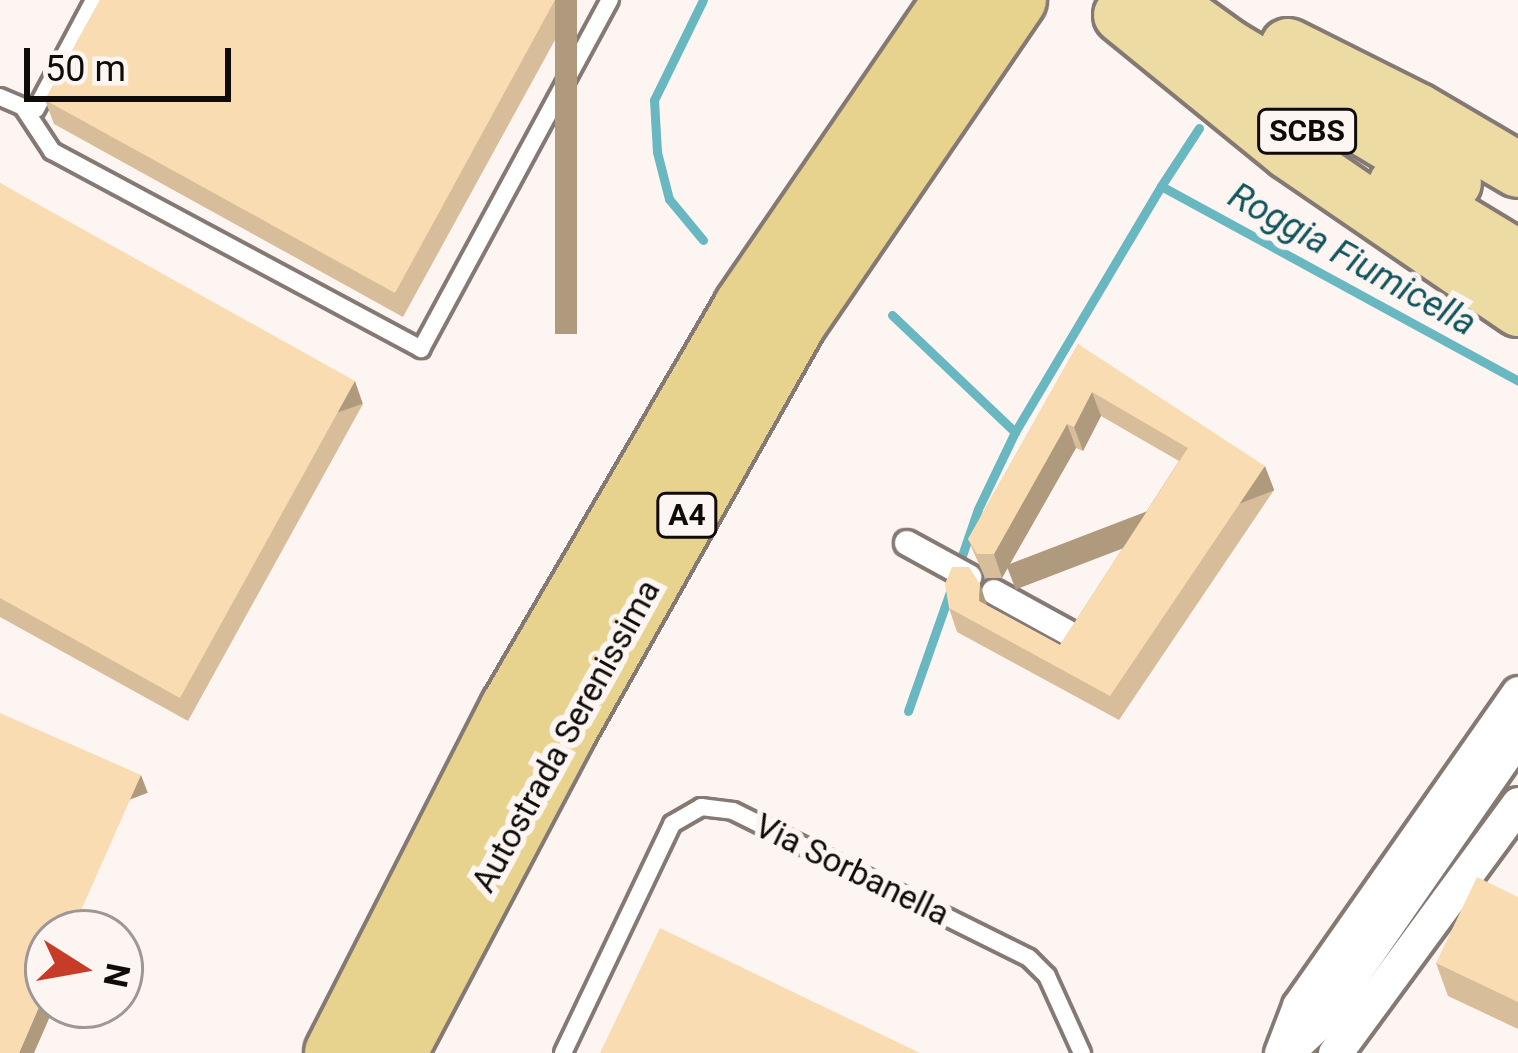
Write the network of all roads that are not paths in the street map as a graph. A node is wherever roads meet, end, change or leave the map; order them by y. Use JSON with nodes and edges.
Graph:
{"nodes":[{"id":1,"x":94,"y":0,"type":"edge"},
{"id":2,"x":610,"y":0,"type":"edge"},
{"id":3,"x":954,"y":0,"type":"edge"},
{"id":4,"x":1016,"y":0,"type":"edge"},
{"id":5,"x":1192,"y":0,"type":"edge"},
{"id":6,"x":1127,"y":5,"type":"edge"},
{"id":7,"x":0,"y":97,"type":"edge"},
{"id":8,"x":23,"y":106,"type":"junction"},
{"id":9,"x":1518,"y":170,"type":"edge"},
{"id":10,"x":1518,"y":222,"type":"edge"},
{"id":11,"x":1518,"y":258,"type":"edge"},
{"id":12,"x":1518,"y":309,"type":"edge"},
{"id":13,"x":907,"y":543,"type":"dead end"},
{"id":14,"x":969,"y":577,"type":"edge"},
{"id":15,"x":994,"y":592,"type":"dead end"},
{"id":16,"x":1074,"y":636,"type":"edge"},
{"id":17,"x":1518,"y":693,"type":"edge"},
{"id":18,"x":1518,"y":736,"type":"edge"},
{"id":19,"x":1518,"y":804,"type":"edge"},
{"id":20,"x":1316,"y":1037,"type":"edge"},
{"id":21,"x":335,"y":1053,"type":"edge"},
{"id":22,"x":396,"y":1053,"type":"edge"},
{"id":23,"x":563,"y":1053,"type":"edge"},
{"id":24,"x":1082,"y":1053,"type":"edge"},
{"id":25,"x":1283,"y":1053,"type":"edge"},
{"id":26,"x":1335,"y":1053,"type":"edge"}],
"edges":[{"from":1,"to":8,"type":"lane"},
{"from":2,"to":8,"type":"lane"},
{"from":3,"to":21,"type":"highway","name":"Autostrada Serenissima","number":"A4"},
{"from":4,"to":22,"type":"highway","name":"Autostrada Serenissima","number":"A4"},
{"from":5,"to":9,"type":"highway"},
{"from":6,"to":10,"type":"highway","number":"SCBS"},
{"from":6,"to":11,"type":"highway","number":"SCBS"},
{"from":6,"to":12,"type":"highway"},
{"from":7,"to":8,"type":"lane"},
{"from":13,"to":14,"type":"street"},
{"from":15,"to":16,"type":"street"},
{"from":17,"to":25,"type":"street"},
{"from":18,"to":20,"type":"street"},
{"from":19,"to":26,"type":"street"},
{"from":20,"to":25,"type":"street"},
{"from":23,"to":24,"type":"lane","name":"Via Sorbanella"}]}
